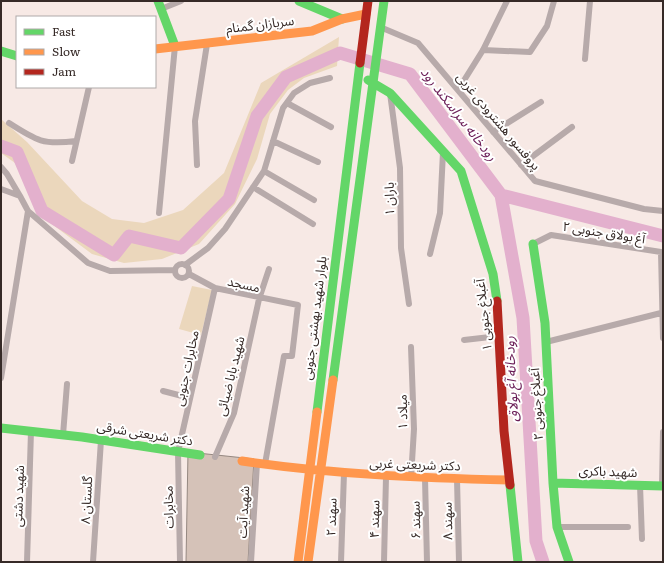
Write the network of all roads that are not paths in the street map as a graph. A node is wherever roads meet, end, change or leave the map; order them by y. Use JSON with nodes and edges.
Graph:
{"nodes":[{"id":1,"x":181,"y":1,"type":"edge"},
{"id":2,"x":299,"y":1,"type":"edge"},
{"id":3,"x":368,"y":1,"type":"edge"},
{"id":4,"x":384,"y":1,"type":"edge"},
{"id":5,"x":507,"y":1,"type":"edge"},
{"id":6,"x":554,"y":1,"type":"edge"},
{"id":7,"x":590,"y":1,"type":"edge"},
{"id":8,"x":160,"y":5,"type":"edge"},
{"id":9,"x":366,"y":14,"type":"junction"},
{"id":10,"x":342,"y":19,"type":"junction"},
{"id":11,"x":380,"y":28,"type":"junction"},
{"id":12,"x":207,"y":44,"type":"junction"},
{"id":13,"x":175,"y":46,"type":"junction"},
{"id":14,"x":156,"y":48,"type":"edge"},
{"id":15,"x":483,"y":50,"type":"junction"},
{"id":16,"x":1,"y":51,"type":"edge"},
{"id":17,"x":16,"y":56,"type":"edge"},
{"id":18,"x":585,"y":59,"type":"dead end"},
{"id":19,"x":359,"y":73,"type":"junction"},
{"id":20,"x":330,"y":78,"type":"dead end"},
{"id":21,"x":372,"y":82,"type":"junction"},
{"id":22,"x":89,"y":88,"type":"edge"},
{"id":23,"x":458,"y":90,"type":"junction"},
{"id":24,"x":390,"y":93,"type":"junction"},
{"id":25,"x":287,"y":102,"type":"junction"},
{"id":26,"x":541,"y":102,"type":"dead end"},
{"id":27,"x":9,"y":123,"type":"dead end"},
{"id":28,"x":331,"y":127,"type":"dead end"},
{"id":29,"x":572,"y":127,"type":"dead end"},
{"id":30,"x":493,"y":132,"type":"junction"},
{"id":31,"x":76,"y":141,"type":"junction"},
{"id":32,"x":273,"y":141,"type":"junction"},
{"id":33,"x":443,"y":152,"type":"junction"},
{"id":34,"x":72,"y":161,"type":"dead end"},
{"id":35,"x":318,"y":162,"type":"dead end"},
{"id":36,"x":198,"y":165,"type":"dead end"},
{"id":37,"x":522,"y":165,"type":"junction"},
{"id":38,"x":1,"y":167,"type":"edge"},
{"id":39,"x":264,"y":172,"type":"junction"},
{"id":40,"x":253,"y":187,"type":"junction"},
{"id":41,"x":1,"y":189,"type":"edge"},
{"id":42,"x":20,"y":196,"type":"junction"},
{"id":43,"x":314,"y":200,"type":"dead end"},
{"id":44,"x":28,"y":211,"type":"junction"},
{"id":45,"x":663,"y":212,"type":"edge"},
{"id":46,"x":159,"y":213,"type":"dead end"},
{"id":47,"x":313,"y":224,"type":"dead end"},
{"id":48,"x":533,"y":244,"type":"joint"},
{"id":49,"x":662,"y":252,"type":"edge"},
{"id":50,"x":430,"y":254,"type":"dead end"},
{"id":51,"x":185,"y":266,"type":"junction"},
{"id":52,"x":269,"y":269,"type":"dead end"},
{"id":53,"x":174,"y":270,"type":"junction"},
{"id":54,"x":189,"y":274,"type":"junction"},
{"id":55,"x":215,"y":288,"type":"junction"},
{"id":56,"x":259,"y":299,"type":"junction"},
{"id":57,"x":409,"y":304,"type":"dead end"},
{"id":58,"x":298,"y":305,"type":"joint"},
{"id":59,"x":661,"y":313,"type":"junction"},
{"id":60,"x":499,"y":336,"type":"junction"},
{"id":61,"x":663,"y":338,"type":"edge"},
{"id":62,"x":464,"y":340,"type":"dead end"},
{"id":63,"x":546,"y":342,"type":"junction"},
{"id":64,"x":411,"y":347,"type":"dead end"},
{"id":65,"x":1,"y":378,"type":"edge"},
{"id":66,"x":67,"y":384,"type":"dead end"},
{"id":67,"x":163,"y":392,"type":"dead end"},
{"id":68,"x":190,"y":398,"type":"junction"},
{"id":69,"x":1,"y":428,"type":"edge"},
{"id":70,"x":31,"y":431,"type":"junction"},
{"id":71,"x":663,"y":432,"type":"edge"},
{"id":72,"x":63,"y":435,"type":"junction"},
{"id":73,"x":101,"y":440,"type":"junction"},
{"id":74,"x":178,"y":452,"type":"junction"},
{"id":75,"x":222,"y":458,"type":"junction"},
{"id":76,"x":261,"y":464,"type":"junction"},
{"id":77,"x":308,"y":470,"type":"junction"},
{"id":78,"x":321,"y":471,"type":"junction"},
{"id":79,"x":344,"y":473,"type":"junction"},
{"id":80,"x":386,"y":477,"type":"junction"},
{"id":81,"x":411,"y":478,"type":"junction"},
{"id":82,"x":425,"y":478,"type":"junction"},
{"id":83,"x":457,"y":479,"type":"junction"},
{"id":84,"x":509,"y":480,"type":"junction"},
{"id":85,"x":553,"y":483,"type":"junction"},
{"id":86,"x":640,"y":485,"type":"junction"},
{"id":87,"x":662,"y":486,"type":"edge"},
{"id":88,"x":556,"y":527,"type":"junction"},
{"id":89,"x":628,"y":527,"type":"dead end"},
{"id":90,"x":642,"y":539,"type":"dead end"},
{"id":91,"x":27,"y":562,"type":"edge"},
{"id":92,"x":93,"y":562,"type":"edge"},
{"id":93,"x":180,"y":562,"type":"edge"},
{"id":94,"x":251,"y":562,"type":"edge"},
{"id":95,"x":298,"y":562,"type":"edge"},
{"id":96,"x":308,"y":562,"type":"edge"},
{"id":97,"x":341,"y":562,"type":"edge"},
{"id":98,"x":384,"y":562,"type":"edge"},
{"id":99,"x":427,"y":562,"type":"edge"},
{"id":100,"x":459,"y":562,"type":"edge"},
{"id":101,"x":518,"y":562,"type":"edge"},
{"id":102,"x":569,"y":562,"type":"edge"}],
"edges":[{"from":1,"to":8,"type":"street"},
{"from":2,"to":10,"type":"street"},
{"from":3,"to":9,"type":"street"},
{"from":4,"to":11,"type":"street"},
{"from":5,"to":15,"type":"street"},
{"from":6,"to":15,"type":"street"},
{"from":7,"to":18,"type":"street"},
{"from":8,"to":13,"type":"street"},
{"from":9,"to":10,"type":"street","name":"سربازان گمنام"},
{"from":9,"to":19,"type":"street","name":"بلوار شهید بهشتی جنوبی"},
{"from":10,"to":12,"type":"street","name":"سربازان گمنام"},
{"from":11,"to":21,"type":"street","name":"بلوار شهید بهشتی جنوبی"},
{"from":11,"to":23,"type":"street","name":"پروفسور هشترودی غربی"},
{"from":12,"to":13,"type":"street","name":"سربازان گمنام"},
{"from":12,"to":36,"type":"street"},
{"from":13,"to":14,"type":"street","name":"سربازان گمنام"},
{"from":13,"to":46,"type":"street"},
{"from":15,"to":23,"type":"street"},
{"from":16,"to":17,"type":"street"},
{"from":19,"to":21,"type":"street","name":"آغبلاغ جنوبی ۱"},
{"from":19,"to":77,"type":"street","name":"بلوار شهید بهشتی جنوبی"},
{"from":20,"to":25,"type":"street"},
{"from":21,"to":24,"type":"street","name":"آغبلاغ جنوبی ۱"},
{"from":21,"to":78,"type":"street","name":"بلوار شهید بهشتی جنوبی"},
{"from":22,"to":31,"type":"street"},
{"from":23,"to":30,"type":"street","name":"پروفسور هشترودی غربی"},
{"from":24,"to":33,"type":"street","name":"آغبلاغ جنوبی ۱"},
{"from":24,"to":57,"type":"street","name":"باران ۱"},
{"from":25,"to":28,"type":"street"},
{"from":25,"to":32,"type":"street"},
{"from":26,"to":30,"type":"street"},
{"from":27,"to":31,"type":"street"},
{"from":29,"to":37,"type":"street"},
{"from":30,"to":37,"type":"street","name":"پروفسور هشترودی غربی"},
{"from":31,"to":34,"type":"street"},
{"from":32,"to":35,"type":"street"},
{"from":32,"to":39,"type":"street"},
{"from":33,"to":50,"type":"street"},
{"from":33,"to":60,"type":"street","name":"آغبلاغ جنوبی ۱"},
{"from":37,"to":45,"type":"street","name":"پروفسور هشترودی غربی"},
{"from":38,"to":42,"type":"street"},
{"from":39,"to":40,"type":"street"},
{"from":39,"to":43,"type":"street"},
{"from":40,"to":47,"type":"street"},
{"from":40,"to":51,"type":"street"},
{"from":41,"to":42,"type":"street"},
{"from":42,"to":44,"type":"street"},
{"from":44,"to":53,"type":"street"},
{"from":44,"to":65,"type":"street"},
{"from":48,"to":49,"type":"street","name":"آغ بولاق جنوبی ۲"},
{"from":48,"to":63,"type":"street","name":"آغبلاغ جنوبی ۲"},
{"from":49,"to":59,"type":"street","name":"آغ بولاق جنوبی ۲"},
{"from":51,"to":53,"type":"street"},
{"from":51,"to":54,"type":"street"},
{"from":52,"to":56,"type":"street","name":"شهيد بابا ضيائی"},
{"from":53,"to":54,"type":"street"},
{"from":54,"to":55,"type":"street","name":"مسجد"},
{"from":55,"to":56,"type":"street","name":"مسجد"},
{"from":55,"to":68,"type":"street","name":"مخابرات جنوبی"},
{"from":56,"to":58,"type":"street","name":"مسجد"},
{"from":56,"to":75,"type":"street","name":"شهيد بابا ضيائی"},
{"from":58,"to":76,"type":"street","name":"شهید آیت"},
{"from":59,"to":61,"type":"street","name":"آغ بولاق جنوبی ۲"},
{"from":59,"to":63,"type":"street"},
{"from":60,"to":62,"type":"street"},
{"from":60,"to":84,"type":"street","name":"آغبلاغ جنوبی ۱"},
{"from":63,"to":85,"type":"street","name":"آغبلاغ جنوبی ۲"},
{"from":64,"to":81,"type":"street","name":"میلاد ۱"},
{"from":66,"to":72,"type":"street"},
{"from":67,"to":68,"type":"street"},
{"from":68,"to":74,"type":"street","name":"مخابرات جنوبی"},
{"from":69,"to":70,"type":"street","name":"دکتر شریعتی شرقی"},
{"from":70,"to":72,"type":"street","name":"دکتر شریعتی شرقی"},
{"from":70,"to":91,"type":"street","name":"شهید دشتی"},
{"from":71,"to":87,"type":"street"},
{"from":72,"to":73,"type":"street","name":"دکتر شریعتی شرقی"},
{"from":73,"to":74,"type":"street","name":"دکتر شریعتی شرقی"},
{"from":73,"to":92,"type":"street","name":"گلستان ۸"},
{"from":74,"to":75,"type":"street","name":"دکتر شریعتی شرقی"},
{"from":74,"to":93,"type":"street","name":"مخابرات"},
{"from":75,"to":76,"type":"street","name":"دکتر شریعتی شرقی"},
{"from":76,"to":77,"type":"street","name":"دکتر شریعتی شرقی"},
{"from":76,"to":94,"type":"street","name":"شهید آیت"},
{"from":77,"to":78,"type":"street","name":"دکتر شریعتی شرقی"},
{"from":77,"to":95,"type":"street","name":"بلوار شهید بهشتی جنوبی"},
{"from":78,"to":79,"type":"street","name":"دکتر شریعتی غربی"},
{"from":78,"to":96,"type":"street","name":"بلوار شهید بهشتی جنوبی"},
{"from":79,"to":80,"type":"street","name":"دکتر شریعتی غربی"},
{"from":79,"to":97,"type":"street","name":"سهند ۲"},
{"from":80,"to":81,"type":"street","name":"دکتر شریعتی غربی"},
{"from":80,"to":98,"type":"street","name":"سهند ۴"},
{"from":81,"to":82,"type":"street","name":"دکتر شریعتی غربی"},
{"from":82,"to":83,"type":"street","name":"دکتر شریعتی غربی"},
{"from":82,"to":99,"type":"street","name":"سهند ۶"},
{"from":83,"to":84,"type":"street","name":"دکتر شریعتی غربی"},
{"from":83,"to":100,"type":"street","name":"سهند ۸"},
{"from":84,"to":101,"type":"street","name":"آغبلاغ جنوبی ۱"},
{"from":85,"to":86,"type":"street","name":"شهید باکری"},
{"from":85,"to":88,"type":"street","name":"آغبلاغ جنوبی ۲"},
{"from":86,"to":87,"type":"street","name":"شهید باکری"},
{"from":86,"to":90,"type":"street"},
{"from":88,"to":89,"type":"street"},
{"from":88,"to":102,"type":"street","name":"آغبلاغ جنوبی ۲"}]}
